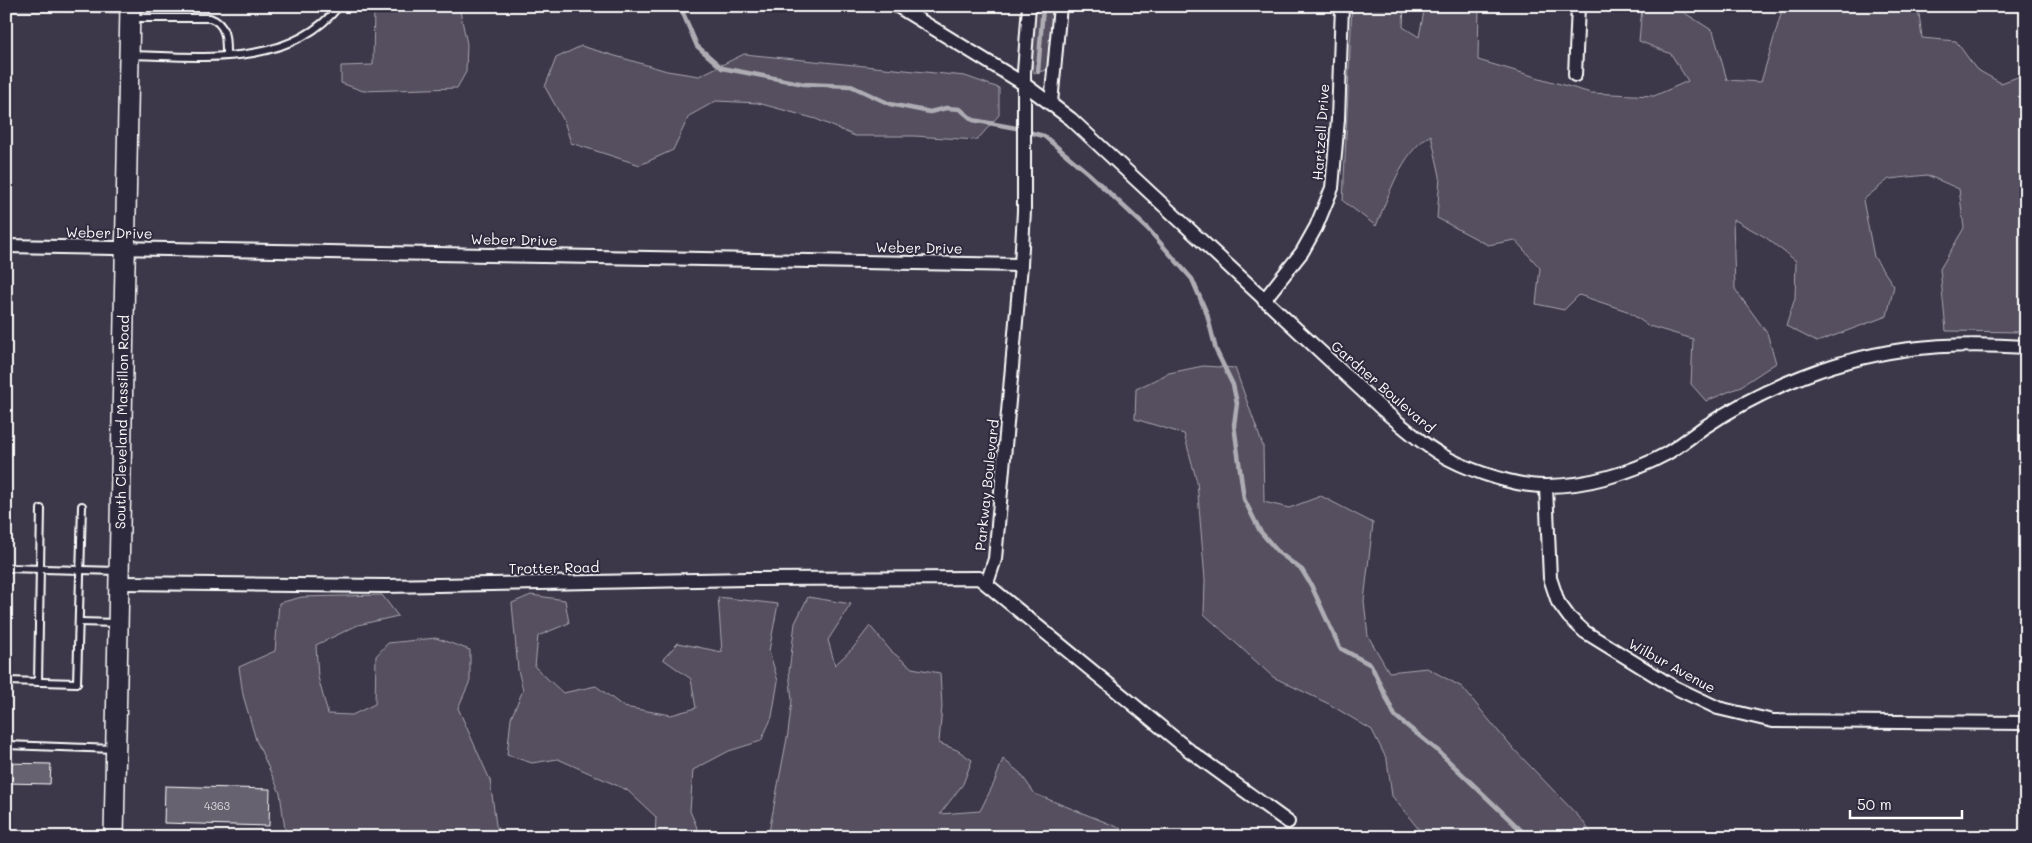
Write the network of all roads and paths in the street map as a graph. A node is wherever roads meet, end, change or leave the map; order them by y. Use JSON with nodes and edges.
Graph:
{"nodes":[{"id":1,"x":339,"y":6,"type":"edge"},
{"id":2,"x":897,"y":6,"type":"edge"},
{"id":3,"x":1029,"y":6,"type":"edge"},
{"id":4,"x":1060,"y":6,"type":"edge"},
{"id":5,"x":1342,"y":6,"type":"edge"},
{"id":6,"x":1578,"y":6,"type":"edge"},
{"id":7,"x":130,"y":12,"type":"edge"},
{"id":8,"x":129,"y":55,"type":"junction"},
{"id":9,"x":226,"y":56,"type":"junction"},
{"id":10,"x":1575,"y":75,"type":"dead end"},
{"id":11,"x":1024,"y":84,"type":"junction"},
{"id":12,"x":1051,"y":103,"type":"junction"},
{"id":13,"x":6,"y":246,"type":"edge"},
{"id":14,"x":125,"y":248,"type":"junction"},
{"id":15,"x":1021,"y":265,"type":"junction"},
{"id":16,"x":1264,"y":300,"type":"junction"},
{"id":17,"x":2026,"y":347,"type":"edge"},
{"id":18,"x":1546,"y":486,"type":"junction"},
{"id":19,"x":82,"y":506,"type":"dead end"},
{"id":20,"x":41,"y":509,"type":"dead end"},
{"id":21,"x":6,"y":568,"type":"edge"},
{"id":22,"x":40,"y":569,"type":"junction"},
{"id":23,"x":80,"y":570,"type":"junction"},
{"id":24,"x":119,"y":577,"type":"junction"},
{"id":25,"x":988,"y":583,"type":"junction"},
{"id":26,"x":79,"y":622,"type":"junction"},
{"id":27,"x":118,"y":623,"type":"junction"},
{"id":28,"x":6,"y":681,"type":"edge"},
{"id":29,"x":38,"y":682,"type":"junction"},
{"id":30,"x":2026,"y":723,"type":"edge"},
{"id":31,"x":6,"y":745,"type":"edge"},
{"id":32,"x":116,"y":750,"type":"junction"},
{"id":33,"x":1288,"y":822,"type":"dead end"},
{"id":34,"x":114,"y":837,"type":"edge"}],
"edges":[{"from":1,"to":9,"type":"lane"},
{"from":2,"to":11,"type":"street","name":"Gardner Boulevard"},
{"from":3,"to":11,"type":"street","name":"Parkway Boulevard"},
{"from":4,"to":12,"type":"street"},
{"from":5,"to":16,"type":"street","name":"Hartzell Drive"},
{"from":6,"to":10,"type":"street"},
{"from":7,"to":8,"type":"main road","name":"South Cleveland Massillon Road"},
{"from":7,"to":9,"type":"lane"},
{"from":8,"to":9,"type":"lane"},
{"from":8,"to":14,"type":"main road","name":"South Cleveland Massillon Road"},
{"from":11,"to":12,"type":"street","name":"Gardner Boulevard"},
{"from":11,"to":15,"type":"street","name":"Parkway Boulevard"},
{"from":12,"to":16,"type":"street","name":"Gardner Boulevard"},
{"from":13,"to":14,"type":"street","name":"Weber Drive"},
{"from":14,"to":15,"type":"street","name":"Weber Drive"},
{"from":14,"to":24,"type":"main road","name":"South Cleveland Massillon Road"},
{"from":15,"to":25,"type":"street","name":"Parkway Boulevard"},
{"from":16,"to":18,"type":"street","name":"Gardner Boulevard"},
{"from":17,"to":18,"type":"street","name":"Gardner Boulevard"},
{"from":18,"to":30,"type":"street","name":"Wilbur Avenue"},
{"from":19,"to":23,"type":"lane"},
{"from":20,"to":22,"type":"lane"},
{"from":21,"to":22,"type":"lane"},
{"from":22,"to":23,"type":"lane"},
{"from":22,"to":29,"type":"lane"},
{"from":23,"to":24,"type":"lane"},
{"from":23,"to":26,"type":"lane"},
{"from":24,"to":25,"type":"street","name":"Trotter Road"},
{"from":24,"to":27,"type":"main road","name":"South Cleveland Massillon Road"},
{"from":25,"to":33,"type":"street"},
{"from":26,"to":27,"type":"lane"},
{"from":26,"to":29,"type":"lane"},
{"from":27,"to":32,"type":"main road","name":"South Cleveland Massillon Road"},
{"from":28,"to":29,"type":"lane"},
{"from":31,"to":32,"type":"lane"},
{"from":32,"to":34,"type":"main road","name":"South Cleveland Massillon Road"}]}
